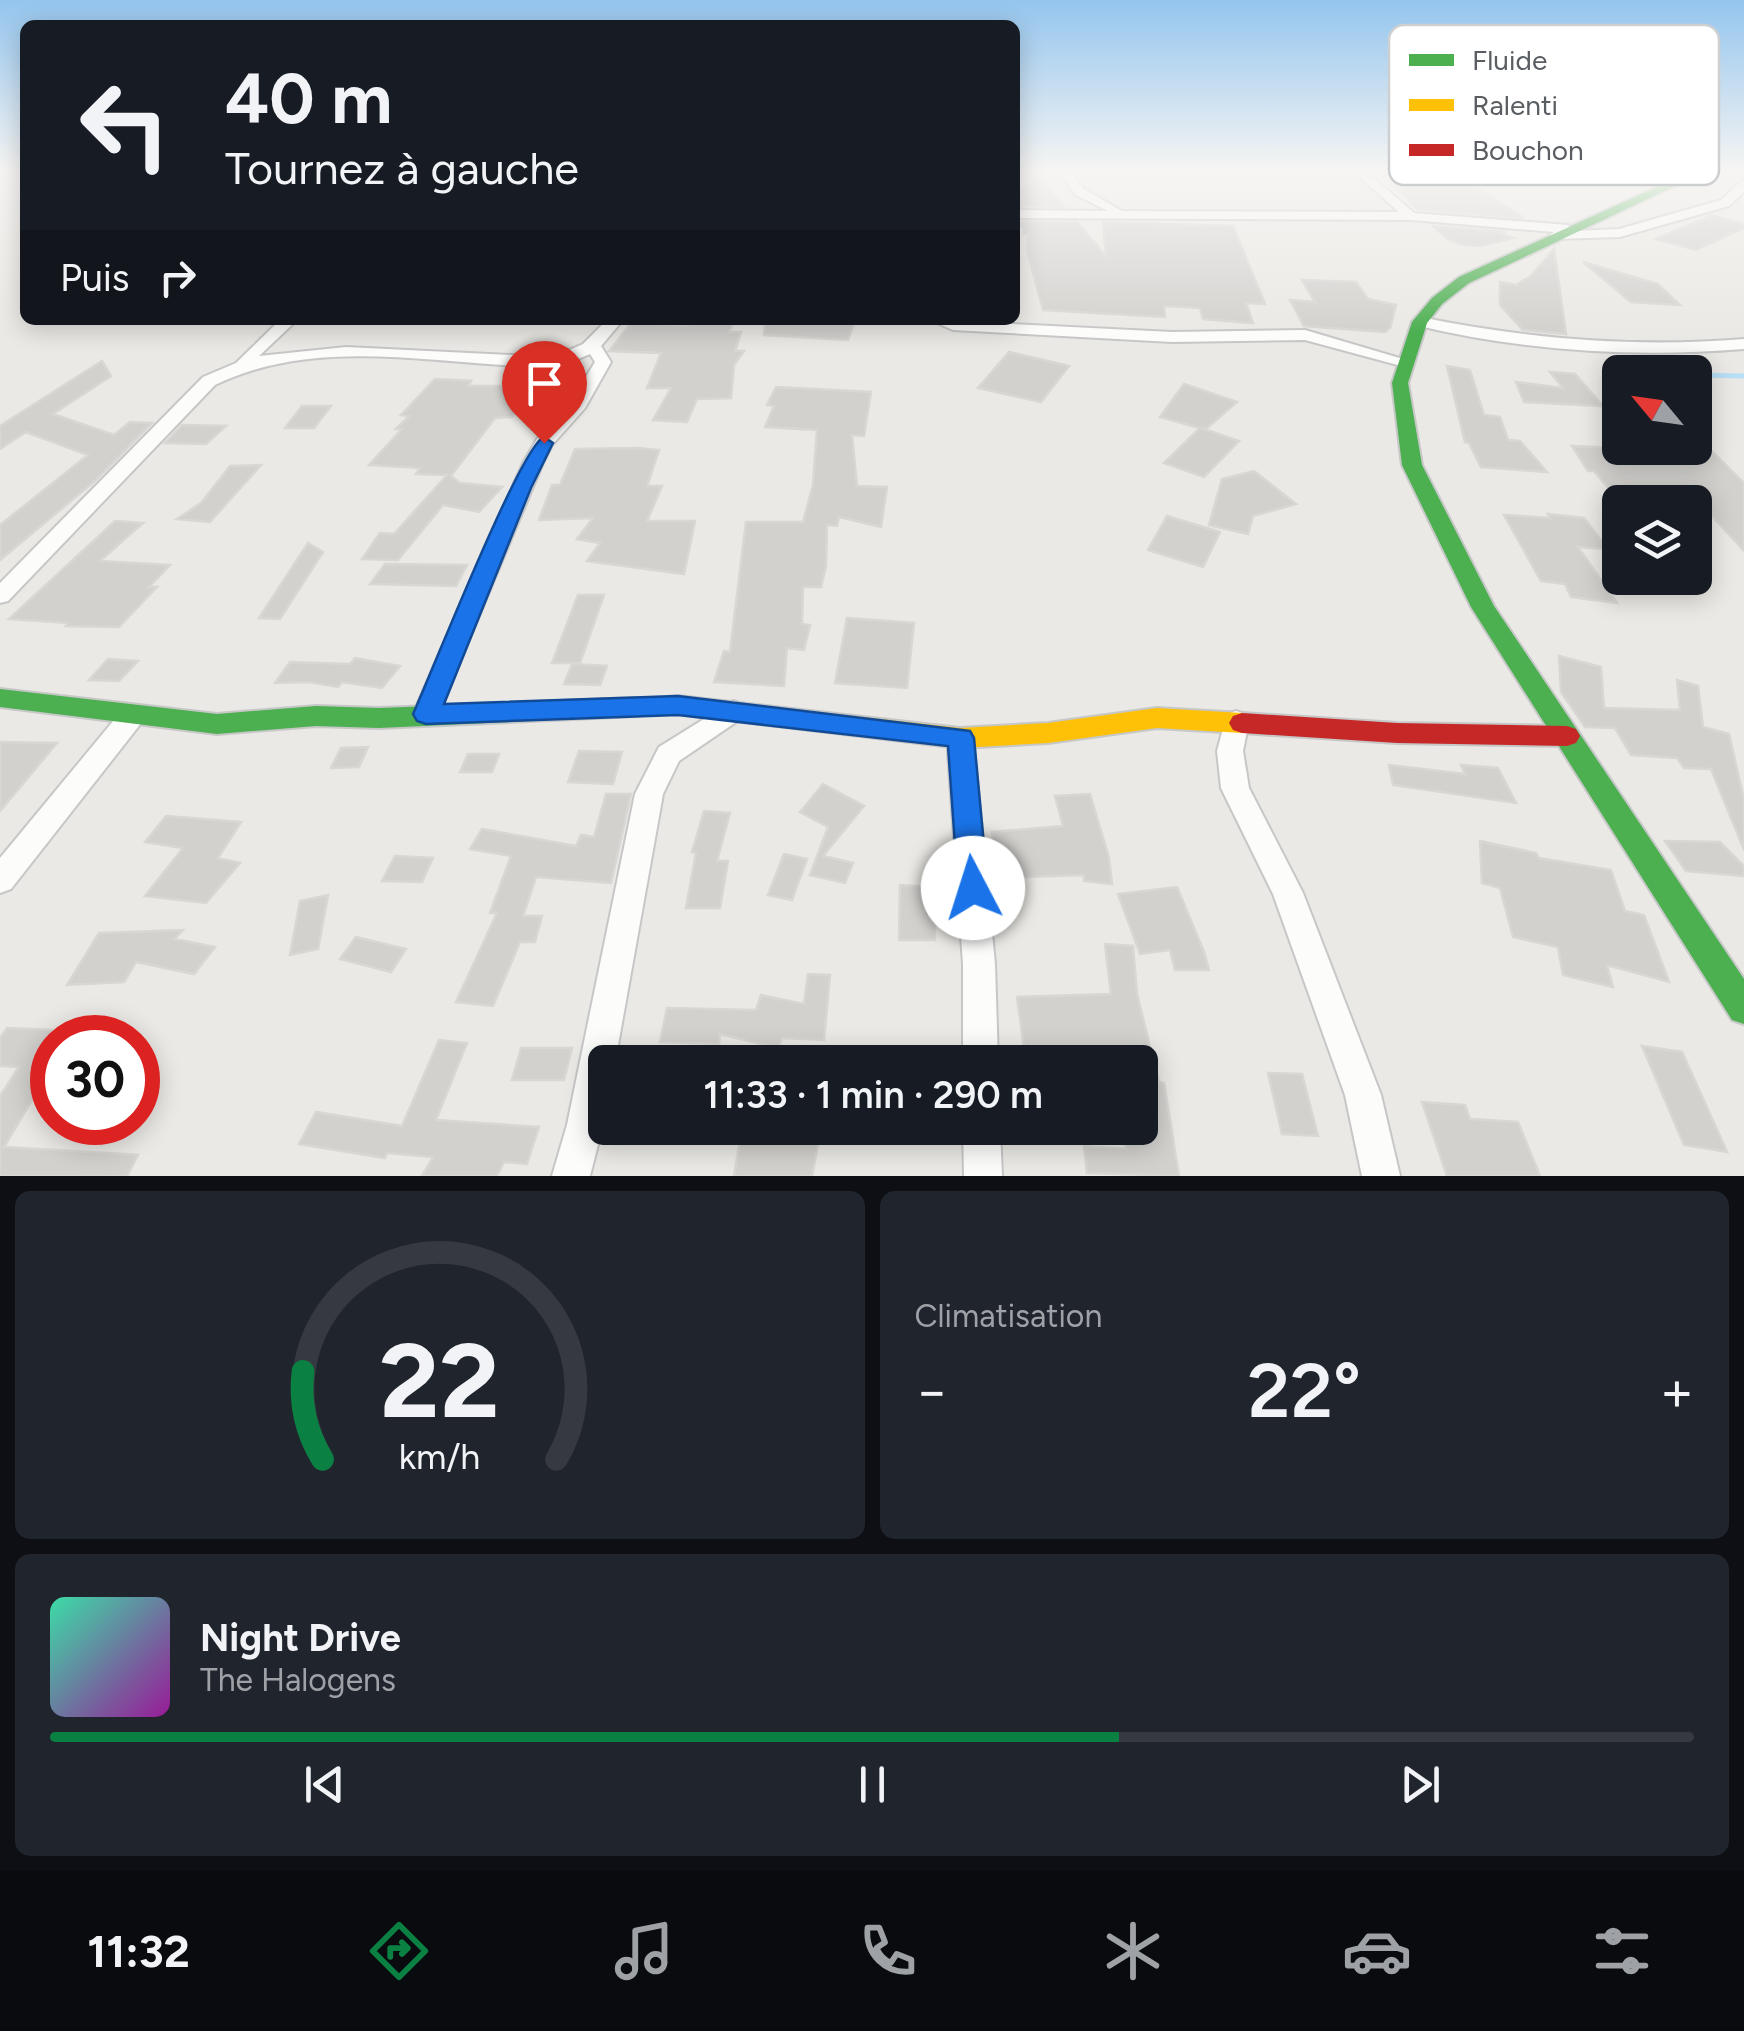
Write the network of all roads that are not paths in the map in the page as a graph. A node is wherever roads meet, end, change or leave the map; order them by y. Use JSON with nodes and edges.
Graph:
{"nodes":[{"id":1,"x":1485,"y":224,"type":"edge"},
{"id":2,"x":1581,"y":224,"type":"edge"},
{"id":3,"x":1652,"y":224,"type":"edge"},
{"id":4,"x":1562,"y":232,"type":"junction"},
{"id":5,"x":1420,"y":322,"type":"junction"},
{"id":6,"x":284,"y":325,"type":"edge"},
{"id":7,"x":611,"y":325,"type":"edge"},
{"id":8,"x":953,"y":325,"type":"edge"},
{"id":9,"x":1744,"y":344,"type":"edge"},
{"id":10,"x":593,"y":346,"type":"junction"},
{"id":11,"x":1405,"y":362,"type":"junction"},
{"id":12,"x":241,"y":365,"type":"junction"},
{"id":13,"x":0,"y":596,"type":"edge"},
{"id":14,"x":0,"y":698,"type":"edge"},
{"id":15,"x":733,"y":711,"type":"junction"},
{"id":16,"x":426,"y":714,"type":"junction"},
{"id":17,"x":133,"y":715,"type":"junction"},
{"id":18,"x":1236,"y":722,"type":"junction"},
{"id":19,"x":1567,"y":736,"type":"junction"},
{"id":20,"x":960,"y":738,"type":"junction"},
{"id":21,"x":0,"y":880,"type":"edge"},
{"id":22,"x":1744,"y":1008,"type":"edge"},
{"id":23,"x":981,"y":1045,"type":"edge"},
{"id":24,"x":982,"y":1145,"type":"edge"},
{"id":25,"x":571,"y":1176,"type":"edge"},
{"id":26,"x":983,"y":1176,"type":"edge"},
{"id":27,"x":1380,"y":1176,"type":"edge"}],
"edges":[{"from":1,"to":4,"type":"street"},
{"from":2,"to":4,"type":"street"},
{"from":3,"to":4,"type":"street"},
{"from":4,"to":5,"type":"street"},
{"from":5,"to":9,"type":"street"},
{"from":5,"to":11,"type":"street"},
{"from":6,"to":12,"type":"street"},
{"from":7,"to":10,"type":"street"},
{"from":8,"to":11,"type":"street"},
{"from":10,"to":12,"type":"street"},
{"from":10,"to":16,"type":"street"},
{"from":11,"to":19,"type":"street"},
{"from":12,"to":13,"type":"street"},
{"from":14,"to":17,"type":"street"},
{"from":15,"to":16,"type":"street"},
{"from":15,"to":20,"type":"street"},
{"from":15,"to":25,"type":"street"},
{"from":16,"to":17,"type":"street"},
{"from":17,"to":21,"type":"street"},
{"from":18,"to":19,"type":"street"},
{"from":18,"to":20,"type":"street"},
{"from":18,"to":27,"type":"street"},
{"from":19,"to":22,"type":"street"},
{"from":20,"to":23,"type":"street"},
{"from":24,"to":26,"type":"street"}]}
